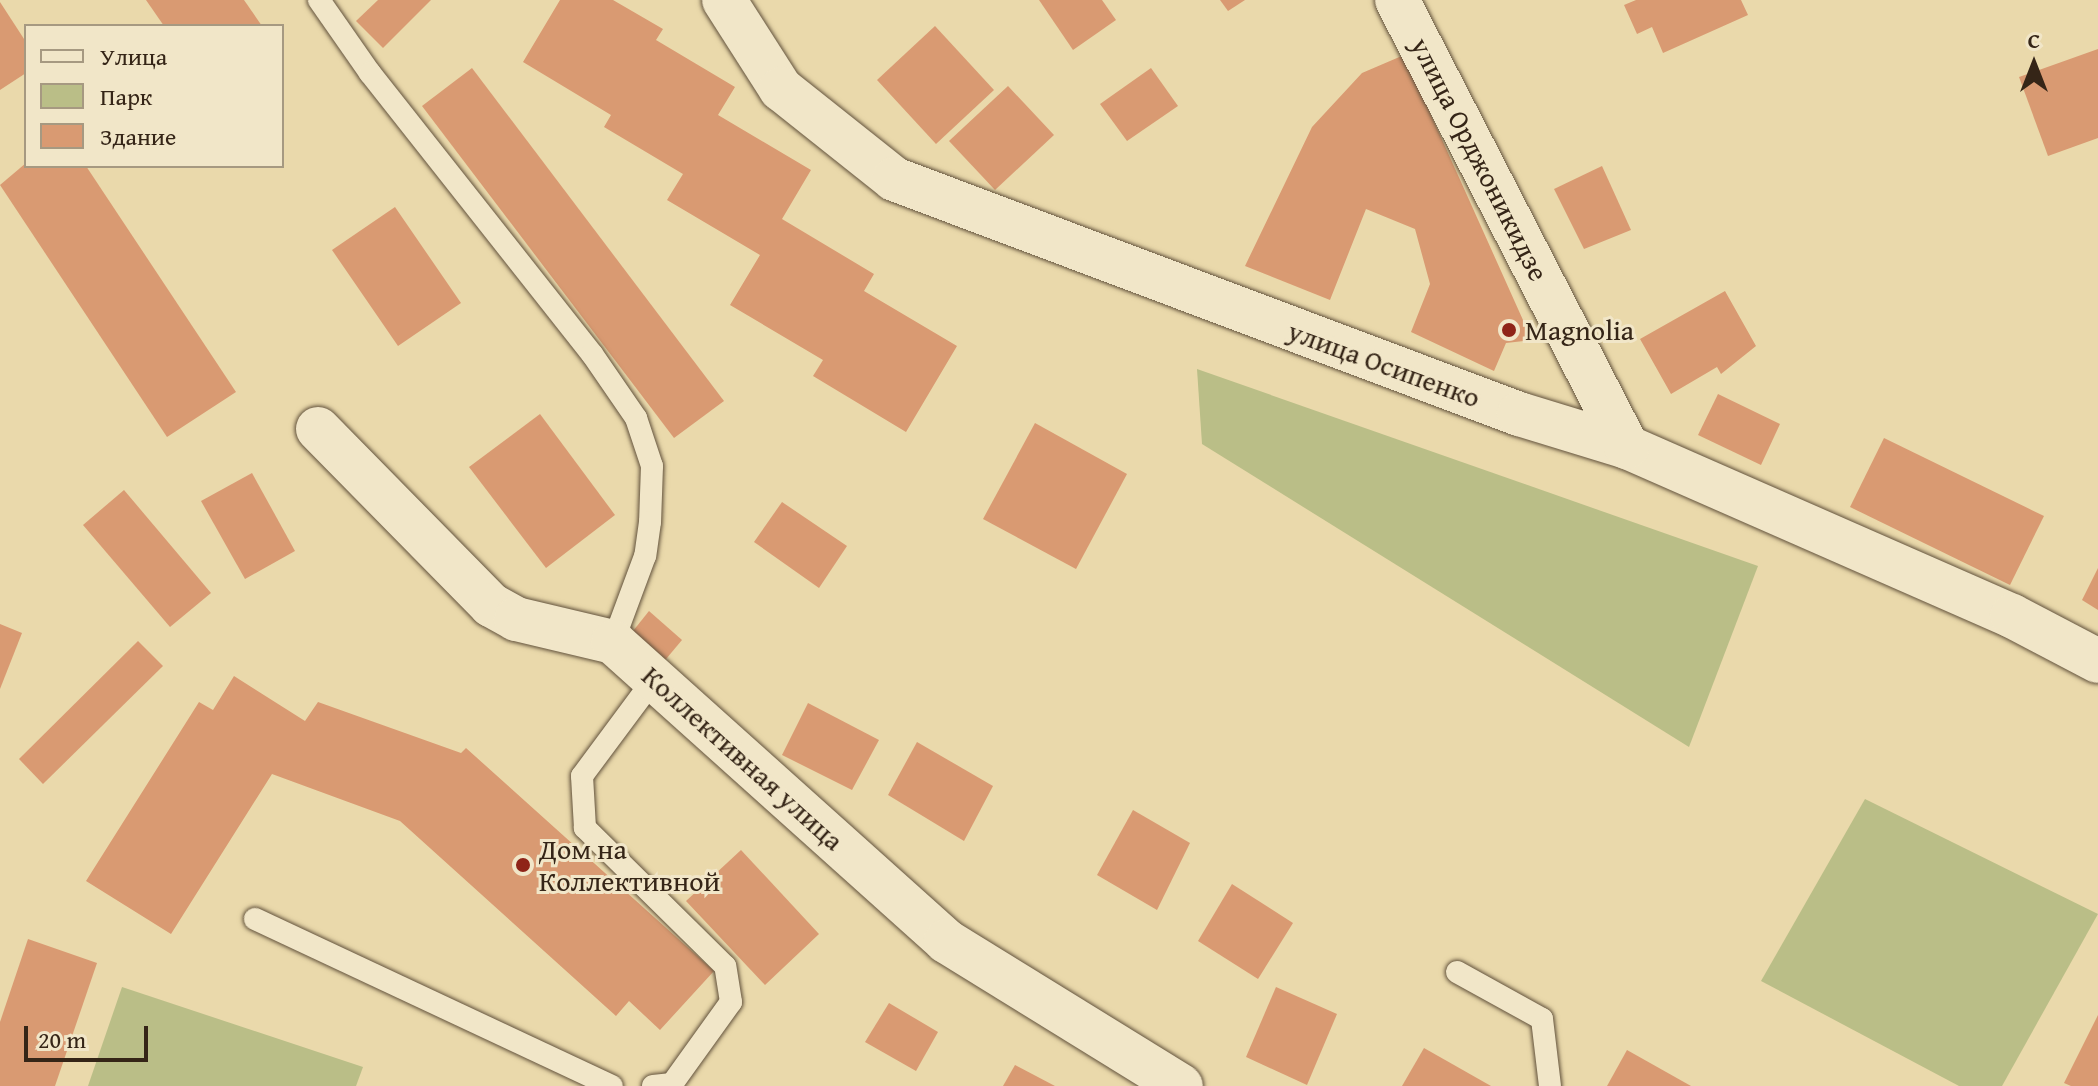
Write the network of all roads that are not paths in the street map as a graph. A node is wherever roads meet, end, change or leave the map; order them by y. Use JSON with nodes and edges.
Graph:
{"nodes":[{"id":1,"x":319,"y":0,"type":"edge"},
{"id":2,"x":724,"y":0,"type":"edge"},
{"id":3,"x":1397,"y":0,"type":"edge"},
{"id":4,"x":318,"y":429,"type":"dead end"},
{"id":5,"x":1627,"y":447,"type":"junction"},
{"id":6,"x":613,"y":642,"type":"junction"},
{"id":7,"x":2098,"y":661,"type":"edge"},
{"id":8,"x":654,"y":679,"type":"junction"},
{"id":9,"x":255,"y":919,"type":"dead end"},
{"id":10,"x":1457,"y":972,"type":"dead end"},
{"id":11,"x":612,"y":1086,"type":"edge"},
{"id":12,"x":653,"y":1086,"type":"edge"},
{"id":13,"x":1181,"y":1086,"type":"edge"},
{"id":14,"x":1550,"y":1086,"type":"edge"}],
"edges":[{"from":1,"to":6,"type":"lane"},
{"from":2,"to":5,"type":"street","name":"улица Осипенко"},
{"from":3,"to":5,"type":"street","name":"улица Орджоникидзе"},
{"from":4,"to":6,"type":"street","name":"Коллективная улица"},
{"from":5,"to":7,"type":"street","name":"улица Осипенко"},
{"from":6,"to":8,"type":"street","name":"Коллективная улица"},
{"from":8,"to":12,"type":"lane"},
{"from":8,"to":13,"type":"street","name":"Коллективная улица"},
{"from":9,"to":11,"type":"lane"},
{"from":10,"to":14,"type":"lane"}]}
